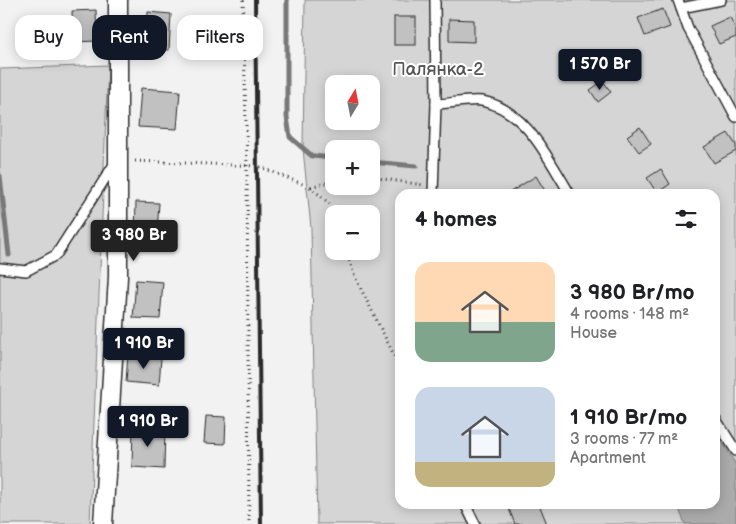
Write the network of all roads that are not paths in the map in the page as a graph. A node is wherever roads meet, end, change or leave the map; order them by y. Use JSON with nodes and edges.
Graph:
{"nodes":[{"id":1,"x":118,"y":0,"type":"edge"},
{"id":2,"x":435,"y":0,"type":"edge"},
{"id":3,"x":721,"y":0,"type":"edge"},
{"id":4,"x":679,"y":4,"type":"edge"},
{"id":5,"x":436,"y":104,"type":"junction"},
{"id":6,"x":736,"y":117,"type":"edge"},
{"id":7,"x":116,"y":160,"type":"junction"},
{"id":8,"x":433,"y":189,"type":"edge"},
{"id":9,"x":567,"y":189,"type":"edge"},
{"id":10,"x":0,"y":268,"type":"edge"},
{"id":11,"x":720,"y":426,"type":"edge"},
{"id":12,"x":736,"y":451,"type":"edge"},
{"id":13,"x":468,"y":509,"type":"edge"},
{"id":14,"x":103,"y":524,"type":"edge"},
{"id":15,"x":475,"y":524,"type":"edge"}],
"edges":[{"from":1,"to":7,"type":"street"},
{"from":2,"to":5,"type":"lane"},
{"from":3,"to":4,"type":"lane"},
{"from":4,"to":6,"type":"lane"},
{"from":5,"to":8,"type":"lane"},
{"from":5,"to":9,"type":"lane"},
{"from":7,"to":10,"type":"lane"},
{"from":7,"to":14,"type":"street"},
{"from":11,"to":12,"type":"lane"},
{"from":13,"to":15,"type":"lane"}]}
